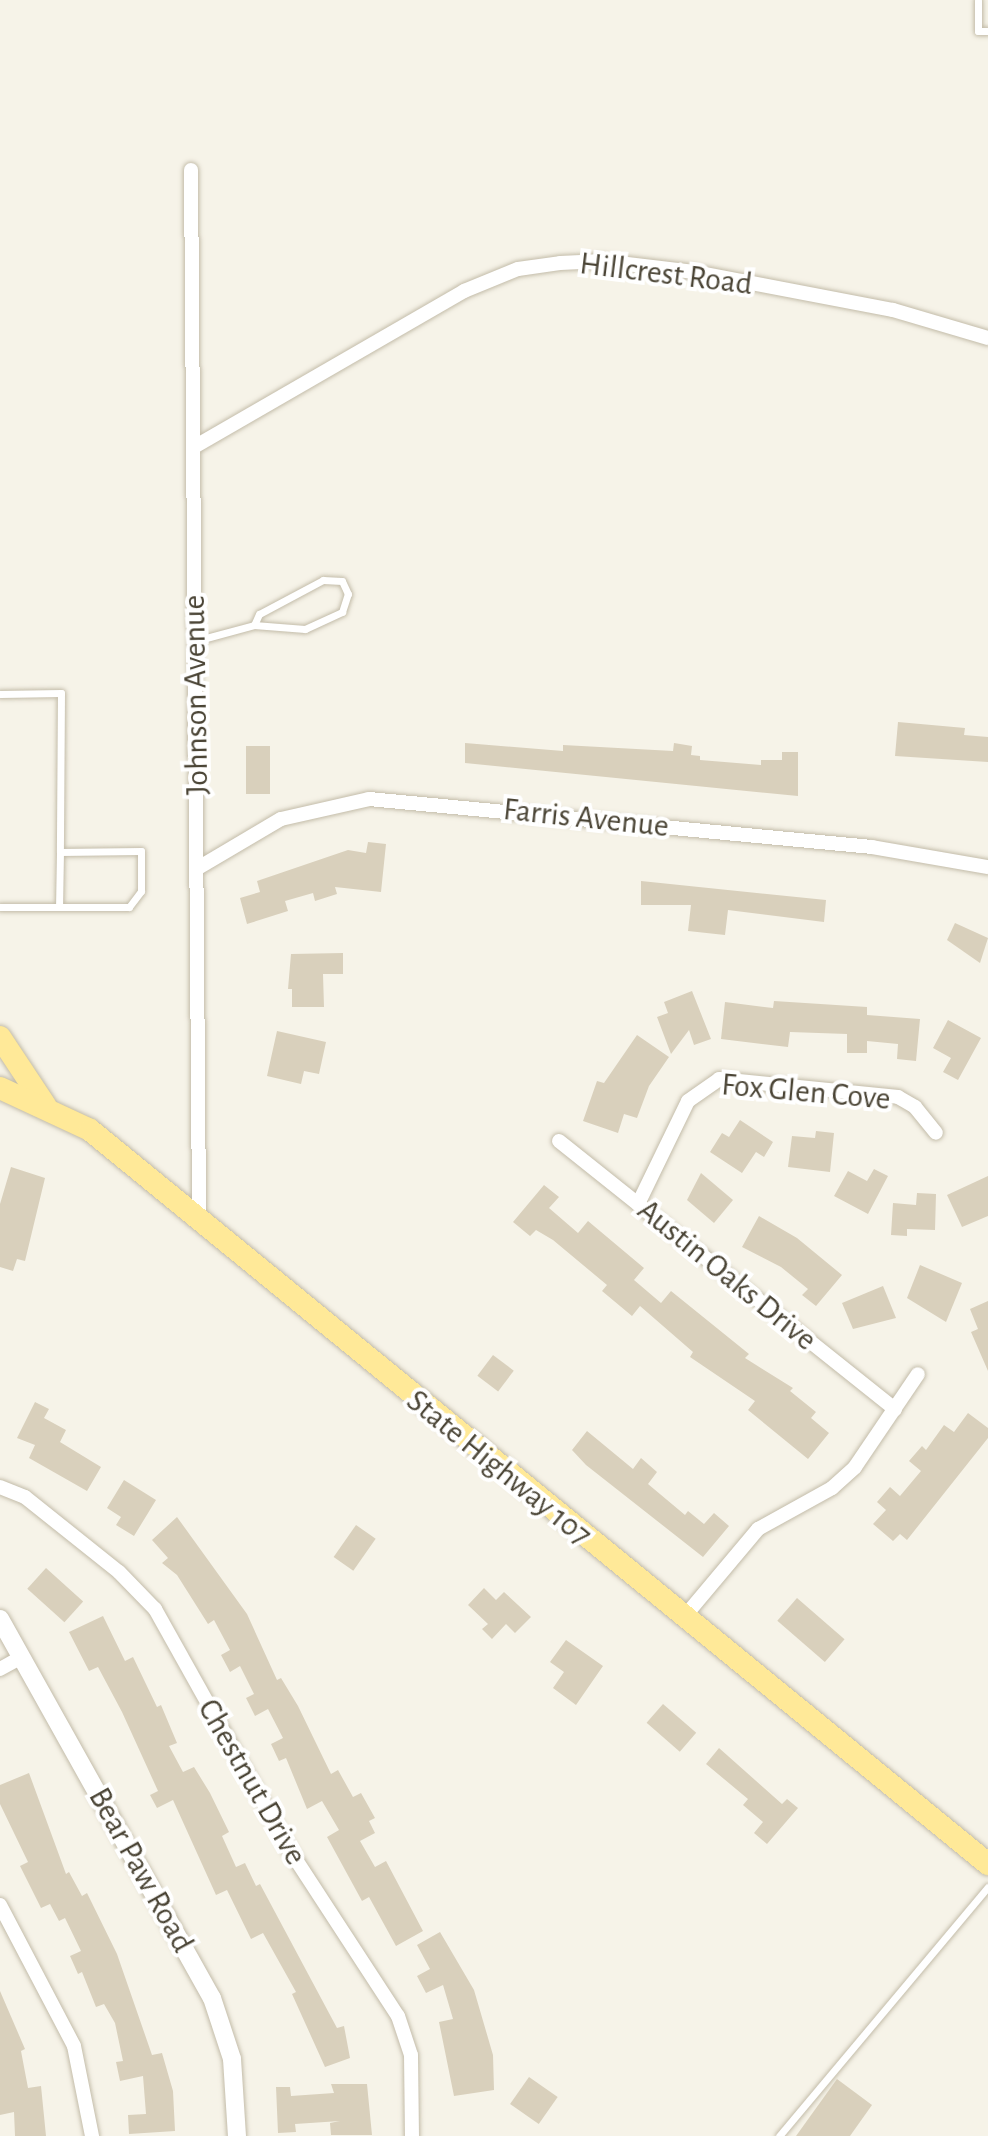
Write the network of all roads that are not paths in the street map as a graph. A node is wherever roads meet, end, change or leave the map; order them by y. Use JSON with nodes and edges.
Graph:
{"nodes":[{"id":1,"x":978,"y":0,"type":"edge"},
{"id":2,"x":988,"y":31,"type":"edge"},
{"id":3,"x":191,"y":170,"type":"dead end"},
{"id":4,"x":988,"y":338,"type":"edge"},
{"id":5,"x":194,"y":447,"type":"junction"},
{"id":6,"x":254,"y":625,"type":"junction"},
{"id":7,"x":195,"y":641,"type":"junction"},
{"id":8,"x":0,"y":694,"type":"edge"},
{"id":9,"x":60,"y":852,"type":"junction"},
{"id":10,"x":988,"y":867,"type":"edge"},
{"id":11,"x":198,"y":868,"type":"junction"},
{"id":12,"x":0,"y":907,"type":"edge"},
{"id":13,"x":59,"y":907,"type":"junction"},
{"id":14,"x":0,"y":1037,"type":"edge"},
{"id":15,"x":0,"y":1088,"type":"edge"},
{"id":16,"x":46,"y":1106,"type":"junction"},
{"id":17,"x":936,"y":1133,"type":"dead end"},
{"id":18,"x":559,"y":1141,"type":"dead end"},
{"id":19,"x":638,"y":1204,"type":"junction"},
{"id":20,"x":199,"y":1220,"type":"junction"},
{"id":21,"x":918,"y":1374,"type":"dead end"},
{"id":22,"x":895,"y":1409,"type":"junction"},
{"id":23,"x":0,"y":1487,"type":"edge"},
{"id":24,"x":685,"y":1616,"type":"junction"},
{"id":25,"x":0,"y":1619,"type":"edge"},
{"id":26,"x":20,"y":1658,"type":"junction"},
{"id":27,"x":0,"y":1669,"type":"edge"},
{"id":28,"x":988,"y":1864,"type":"edge"},
{"id":29,"x":988,"y":1887,"type":"edge"},
{"id":30,"x":0,"y":1905,"type":"edge"},
{"id":31,"x":92,"y":2136,"type":"edge"},
{"id":32,"x":237,"y":2136,"type":"edge"},
{"id":33,"x":412,"y":2136,"type":"edge"},
{"id":34,"x":779,"y":2136,"type":"edge"}],
"edges":[{"from":1,"to":2,"type":"lane"},
{"from":3,"to":5,"type":"street","name":"Johnson Avenue"},
{"from":4,"to":5,"type":"street","name":"Hillcrest Road"},
{"from":5,"to":7,"type":"street","name":"Johnson Avenue"},
{"from":6,"to":6,"type":"lane"},
{"from":6,"to":7,"type":"lane"},
{"from":7,"to":11,"type":"street","name":"Johnson Avenue"},
{"from":8,"to":9,"type":"lane"},
{"from":9,"to":13,"type":"lane"},
{"from":9,"to":13,"type":"lane"},
{"from":10,"to":11,"type":"street","name":"Farris Avenue"},
{"from":11,"to":20,"type":"street","name":"Johnson Avenue"},
{"from":12,"to":13,"type":"lane"},
{"from":14,"to":16,"type":"main road"},
{"from":15,"to":16,"type":"main road","name":"State Highway 107"},
{"from":16,"to":20,"type":"main road","name":"State Highway 107"},
{"from":17,"to":19,"type":"street","name":"Fox Glen Cove"},
{"from":18,"to":19,"type":"street","name":"Austin Oaks Drive"},
{"from":19,"to":22,"type":"street","name":"Austin Oaks Drive"},
{"from":20,"to":24,"type":"main road","name":"State Highway 107"},
{"from":21,"to":22,"type":"street"},
{"from":22,"to":24,"type":"street"},
{"from":23,"to":33,"type":"street","name":"Chestnut Drive"},
{"from":24,"to":28,"type":"main road","name":"State Highway 107"},
{"from":25,"to":26,"type":"street","name":"Bear Paw Road"},
{"from":26,"to":27,"type":"street"},
{"from":26,"to":32,"type":"street","name":"Bear Paw Road"},
{"from":29,"to":34,"type":"lane"},
{"from":30,"to":31,"type":"street"}]}
